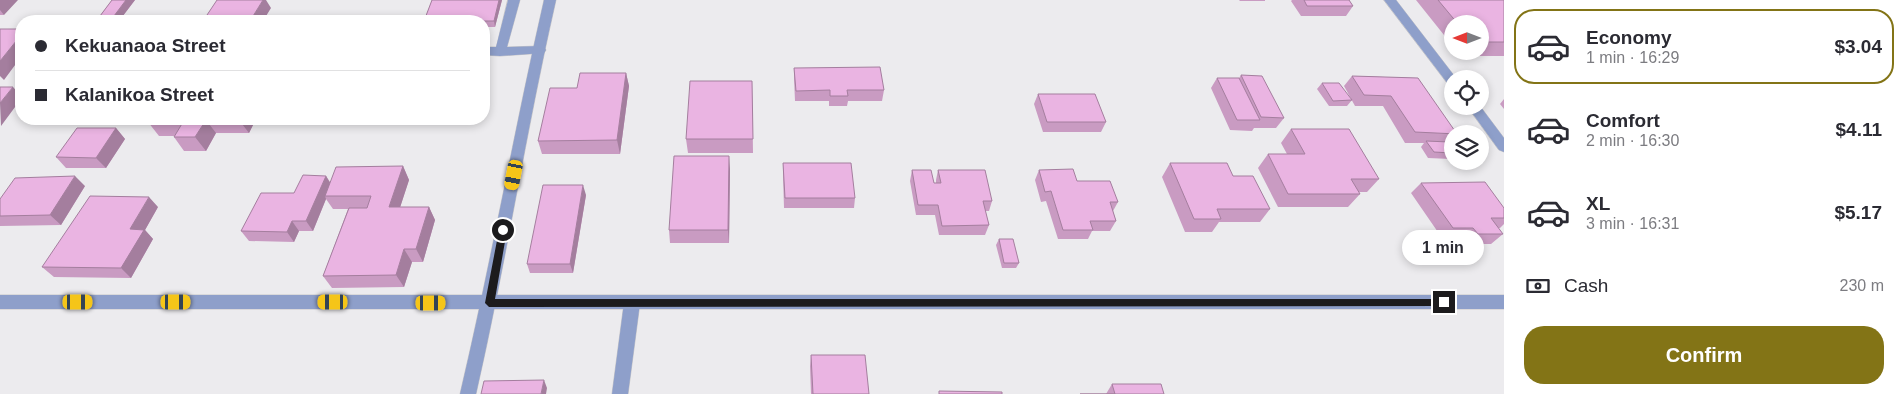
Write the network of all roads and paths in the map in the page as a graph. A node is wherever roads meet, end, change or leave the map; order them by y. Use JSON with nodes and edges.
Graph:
{"nodes":[{"id":1,"x":514,"y":0,"type":"edge"},
{"id":2,"x":550,"y":0,"type":"edge"},
{"id":3,"x":1390,"y":0,"type":"edge"},
{"id":4,"x":540,"y":50,"type":"junction"},
{"id":5,"x":490,"y":52,"type":"edge"},
{"id":6,"x":500,"y":52,"type":"junction"},
{"id":7,"x":1444,"y":71,"type":"edge"},
{"id":8,"x":1479,"y":115,"type":"edge"},
{"id":9,"x":1504,"y":146,"type":"edge"},
{"id":10,"x":0,"y":302,"type":"edge"},
{"id":11,"x":1504,"y":302,"type":"edge"},
{"id":12,"x":489,"y":303,"type":"junction"},
{"id":13,"x":632,"y":303,"type":"junction"},
{"id":14,"x":468,"y":394,"type":"edge"},
{"id":15,"x":620,"y":394,"type":"edge"}],
"edges":[{"from":1,"to":6,"type":"street"},
{"from":2,"to":4,"type":"street"},
{"from":3,"to":7,"type":"street"},
{"from":4,"to":6,"type":"street"},
{"from":4,"to":12,"type":"street"},
{"from":5,"to":6,"type":"street"},
{"from":8,"to":9,"type":"street"},
{"from":10,"to":12,"type":"street"},
{"from":11,"to":13,"type":"street"},
{"from":12,"to":13,"type":"street"},
{"from":12,"to":14,"type":"street"},
{"from":13,"to":15,"type":"street"}]}
